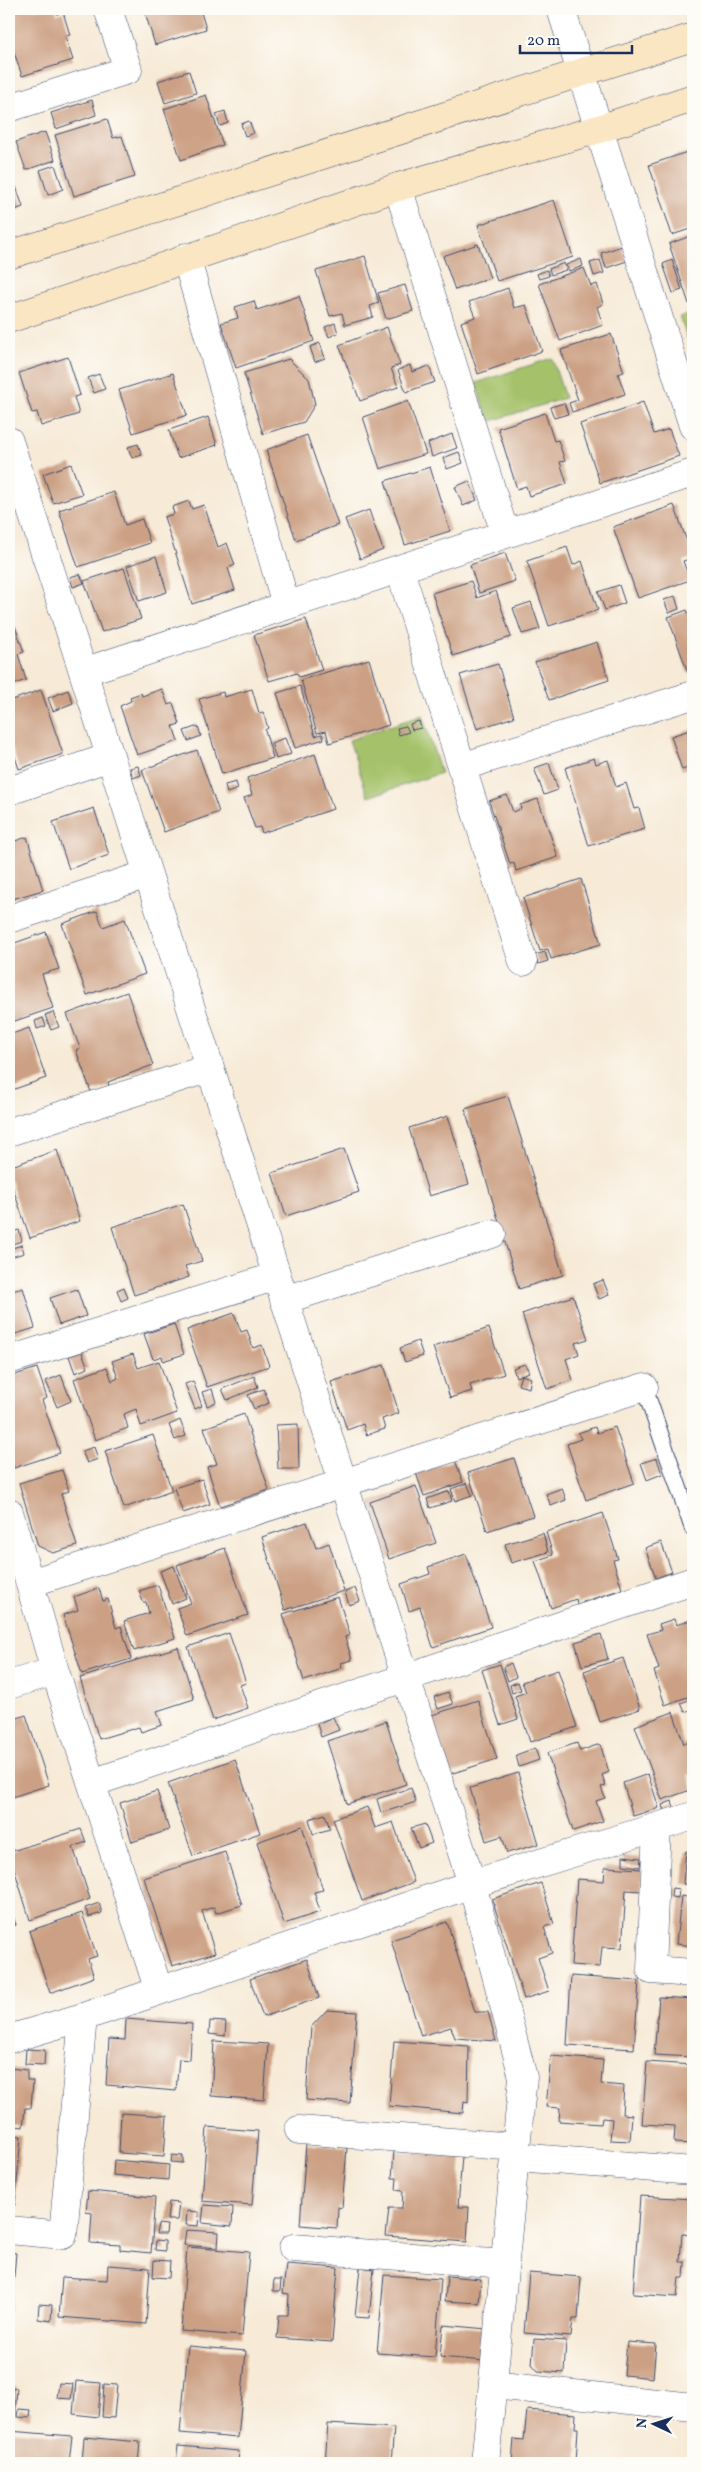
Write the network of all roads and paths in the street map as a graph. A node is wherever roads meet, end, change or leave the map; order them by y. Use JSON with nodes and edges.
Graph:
{"nodes":[{"id":1,"x":108,"y":9,"type":"edge"},
{"id":2,"x":561,"y":9,"type":"edge"},
{"id":3,"x":693,"y":36,"type":"edge"},
{"id":4,"x":580,"y":74,"type":"junction"},
{"id":5,"x":693,"y":98,"type":"edge"},
{"id":6,"x":9,"y":108,"type":"edge"},
{"id":7,"x":599,"y":129,"type":"junction"},
{"id":8,"x":398,"y":187,"type":"junction"},
{"id":9,"x":9,"y":255,"type":"edge"},
{"id":10,"x":186,"y":257,"type":"junction"},
{"id":11,"x":9,"y":319,"type":"edge"},
{"id":12,"x":693,"y":426,"type":"edge"},
{"id":13,"x":9,"y":441,"type":"edge"},
{"id":14,"x":693,"y":474,"type":"edge"},
{"id":15,"x":505,"y":534,"type":"junction"},
{"id":16,"x":400,"y":570,"type":"junction"},
{"id":17,"x":286,"y":605,"type":"junction"},
{"id":18,"x":83,"y":672,"type":"junction"},
{"id":19,"x":693,"y":695,"type":"edge"},
{"id":20,"x":110,"y":757,"type":"junction"},
{"id":21,"x":462,"y":766,"type":"junction"},
{"id":22,"x":9,"y":791,"type":"edge"},
{"id":23,"x":148,"y":874,"type":"junction"},
{"id":24,"x":9,"y":919,"type":"edge"},
{"id":25,"x":523,"y":962,"type":"dead end"},
{"id":26,"x":210,"y":1068,"type":"junction"},
{"id":27,"x":9,"y":1132,"type":"edge"},
{"id":28,"x":492,"y":1234,"type":"dead end"},
{"id":29,"x":281,"y":1288,"type":"junction"},
{"id":30,"x":9,"y":1360,"type":"edge"},
{"id":31,"x":644,"y":1387,"type":"joint"},
{"id":32,"x":343,"y":1483,"type":"junction"},
{"id":33,"x":9,"y":1512,"type":"edge"},
{"id":34,"x":693,"y":1528,"type":"edge"},
{"id":35,"x":693,"y":1581,"type":"edge"},
{"id":36,"x":30,"y":1583,"type":"junction"},
{"id":37,"x":55,"y":1671,"type":"junction"},
{"id":38,"x":405,"y":1677,"type":"junction"},
{"id":39,"x":9,"y":1685,"type":"edge"},
{"id":40,"x":92,"y":1783,"type":"junction"},
{"id":41,"x":693,"y":1816,"type":"edge"},
{"id":42,"x":657,"y":1827,"type":"junction"},
{"id":43,"x":472,"y":1884,"type":"junction"},
{"id":44,"x":693,"y":1973,"type":"edge"},
{"id":45,"x":159,"y":1991,"type":"junction"},
{"id":46,"x":83,"y":2017,"type":"junction"},
{"id":47,"x":9,"y":2039,"type":"edge"},
{"id":48,"x":299,"y":2130,"type":"dead end"},
{"id":49,"x":517,"y":2152,"type":"junction"},
{"id":50,"x":693,"y":2171,"type":"edge"},
{"id":51,"x":9,"y":2230,"type":"edge"},
{"id":52,"x":293,"y":2248,"type":"dead end"},
{"id":53,"x":505,"y":2264,"type":"junction"},
{"id":54,"x":493,"y":2385,"type":"junction"},
{"id":55,"x":693,"y":2407,"type":"edge"},
{"id":56,"x":485,"y":2463,"type":"edge"}],
"edges":[{"from":1,"to":6,"type":"street"},
{"from":2,"to":4,"type":"street"},
{"from":3,"to":4,"type":"street"},
{"from":4,"to":7,"type":"street"},
{"from":4,"to":9,"type":"street"},
{"from":5,"to":7,"type":"street"},
{"from":7,"to":8,"type":"street"},
{"from":7,"to":12,"type":"street"},
{"from":8,"to":10,"type":"street"},
{"from":8,"to":15,"type":"street"},
{"from":10,"to":11,"type":"street"},
{"from":10,"to":17,"type":"street"},
{"from":13,"to":18,"type":"street"},
{"from":14,"to":15,"type":"street"},
{"from":15,"to":16,"type":"street"},
{"from":16,"to":17,"type":"street"},
{"from":16,"to":21,"type":"street"},
{"from":17,"to":18,"type":"street"},
{"from":18,"to":20,"type":"street"},
{"from":19,"to":21,"type":"street"},
{"from":20,"to":22,"type":"street"},
{"from":20,"to":23,"type":"street"},
{"from":21,"to":25,"type":"street"},
{"from":23,"to":24,"type":"street"},
{"from":23,"to":26,"type":"street"},
{"from":26,"to":27,"type":"street"},
{"from":26,"to":29,"type":"street"},
{"from":28,"to":29,"type":"street"},
{"from":29,"to":30,"type":"street"},
{"from":29,"to":32,"type":"street"},
{"from":31,"to":32,"type":"street"},
{"from":31,"to":34,"type":"lane"},
{"from":32,"to":36,"type":"street"},
{"from":32,"to":38,"type":"street"},
{"from":33,"to":36,"type":"street"},
{"from":35,"to":38,"type":"street"},
{"from":36,"to":37,"type":"street"},
{"from":37,"to":39,"type":"street"},
{"from":37,"to":40,"type":"street"},
{"from":38,"to":40,"type":"street"},
{"from":38,"to":43,"type":"street"},
{"from":40,"to":45,"type":"street"},
{"from":41,"to":42,"type":"street"},
{"from":42,"to":43,"type":"street"},
{"from":42,"to":44,"type":"street"},
{"from":43,"to":45,"type":"street"},
{"from":43,"to":49,"type":"street"},
{"from":45,"to":46,"type":"street"},
{"from":46,"to":47,"type":"street"},
{"from":46,"to":51,"type":"street"},
{"from":48,"to":49,"type":"street"},
{"from":49,"to":50,"type":"street"},
{"from":49,"to":53,"type":"street"},
{"from":52,"to":53,"type":"street"},
{"from":53,"to":54,"type":"street"},
{"from":54,"to":55,"type":"street"},
{"from":54,"to":56,"type":"street"}]}
